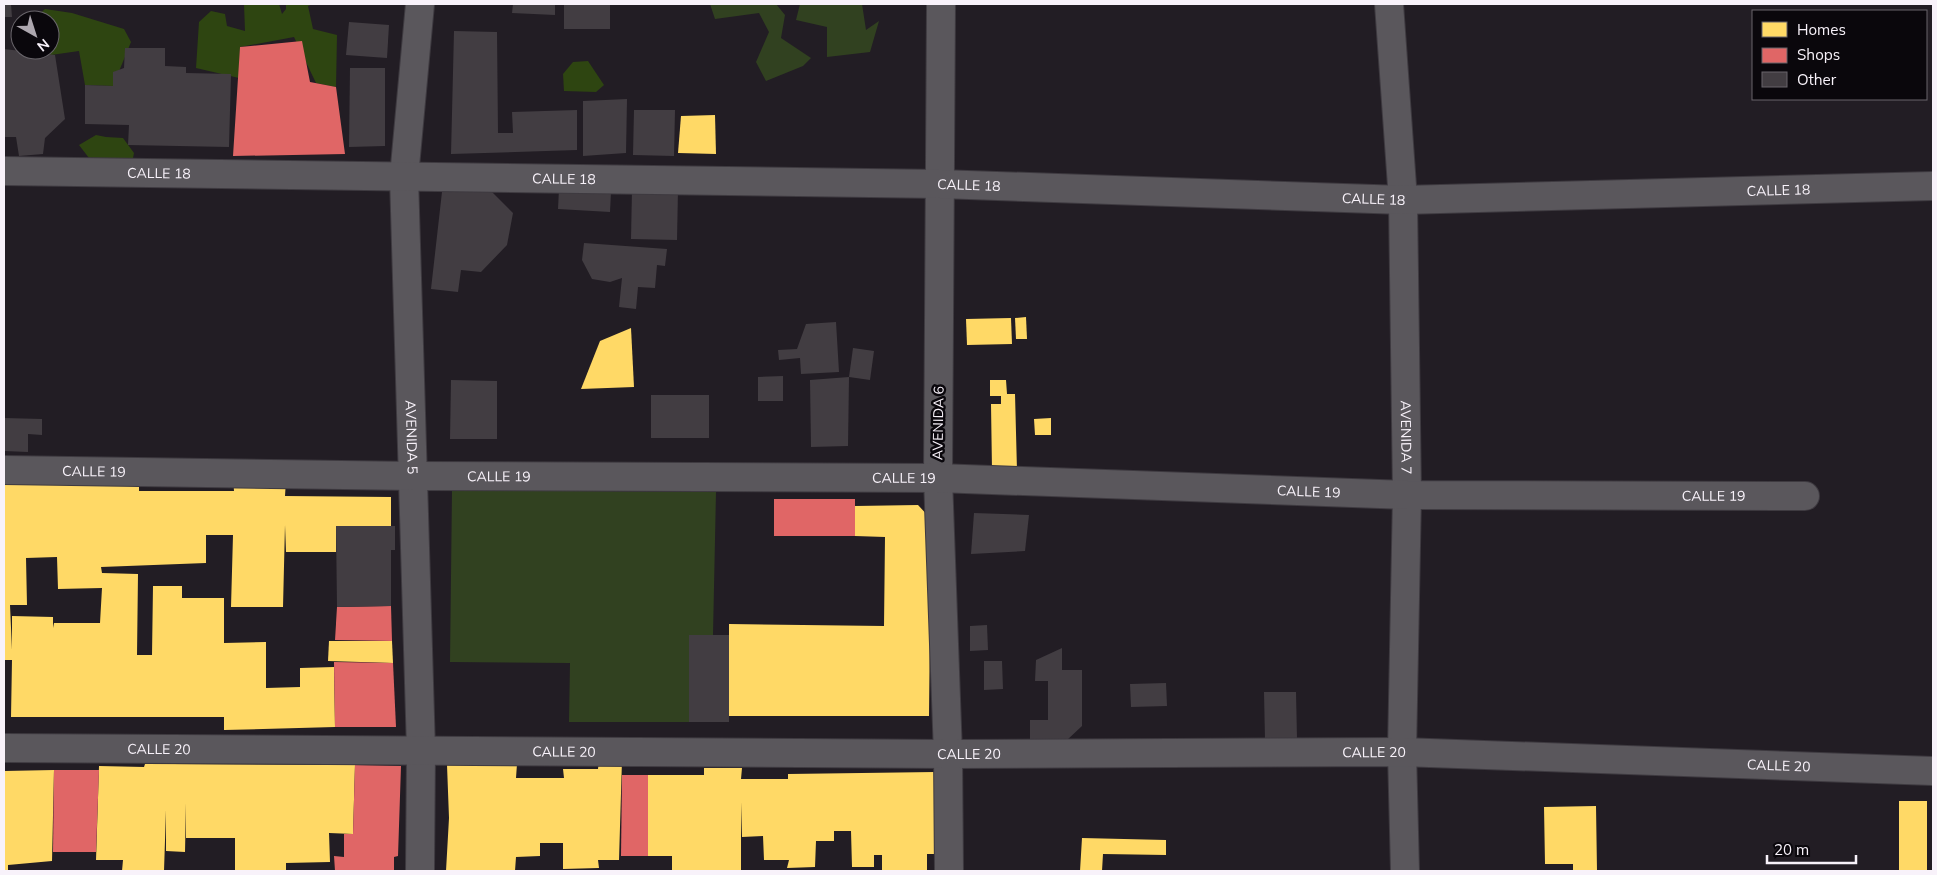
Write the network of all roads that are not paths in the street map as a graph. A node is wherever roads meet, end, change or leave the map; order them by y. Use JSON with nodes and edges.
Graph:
{"nodes":[{"id":1,"x":420,"y":4,"type":"edge"},
{"id":2,"x":941,"y":4,"type":"edge"},
{"id":3,"x":1389,"y":4,"type":"edge"},
{"id":4,"x":4,"y":171,"type":"edge"},
{"id":5,"x":404,"y":177,"type":"junction"},
{"id":6,"x":940,"y":184,"type":"junction"},
{"id":7,"x":1933,"y":186,"type":"edge"},
{"id":8,"x":1403,"y":200,"type":"junction"},
{"id":9,"x":4,"y":470,"type":"edge"},
{"id":10,"x":413,"y":476,"type":"junction"},
{"id":11,"x":938,"y":478,"type":"junction"},
{"id":12,"x":1407,"y":495,"type":"junction"},
{"id":13,"x":1805,"y":496,"type":"dead end"},
{"id":14,"x":4,"y":748,"type":"edge"},
{"id":15,"x":421,"y":750,"type":"junction"},
{"id":16,"x":1402,"y":752,"type":"junction"},
{"id":17,"x":948,"y":754,"type":"junction"},
{"id":18,"x":1933,"y":771,"type":"edge"},
{"id":19,"x":420,"y":871,"type":"edge"},
{"id":20,"x":949,"y":871,"type":"edge"},
{"id":21,"x":1405,"y":871,"type":"edge"}],
"edges":[{"from":1,"to":5,"type":"street","name":"AVENIDA 5"},
{"from":2,"to":6,"type":"street","name":"AVENIDA 6"},
{"from":3,"to":8,"type":"street","name":"AVENIDA 7"},
{"from":4,"to":5,"type":"street","name":"CALLE 18"},
{"from":5,"to":6,"type":"street","name":"CALLE 18"},
{"from":5,"to":10,"type":"street","name":"AVENIDA 5"},
{"from":6,"to":8,"type":"street","name":"CALLE 18"},
{"from":6,"to":11,"type":"street","name":"AVENIDA 6"},
{"from":7,"to":8,"type":"street","name":"CALLE 18"},
{"from":8,"to":12,"type":"street","name":"AVENIDA 7"},
{"from":9,"to":10,"type":"street","name":"CALLE 19"},
{"from":10,"to":11,"type":"street","name":"CALLE 19"},
{"from":10,"to":15,"type":"street","name":"AVENIDA 5"},
{"from":11,"to":12,"type":"street","name":"CALLE 19"},
{"from":11,"to":17,"type":"street","name":"AVENIDA 6"},
{"from":12,"to":13,"type":"street","name":"CALLE 19"},
{"from":12,"to":16,"type":"street","name":"AVENIDA 7"},
{"from":14,"to":15,"type":"street","name":"CALLE 20"},
{"from":15,"to":17,"type":"street","name":"CALLE 20"},
{"from":15,"to":19,"type":"street","name":"AVENIDA 5"},
{"from":16,"to":17,"type":"street","name":"CALLE 20"},
{"from":16,"to":18,"type":"street","name":"CALLE 20"},
{"from":16,"to":21,"type":"street","name":"AVENIDA 7"},
{"from":17,"to":20,"type":"street","name":"AVENIDA 6"}]}
